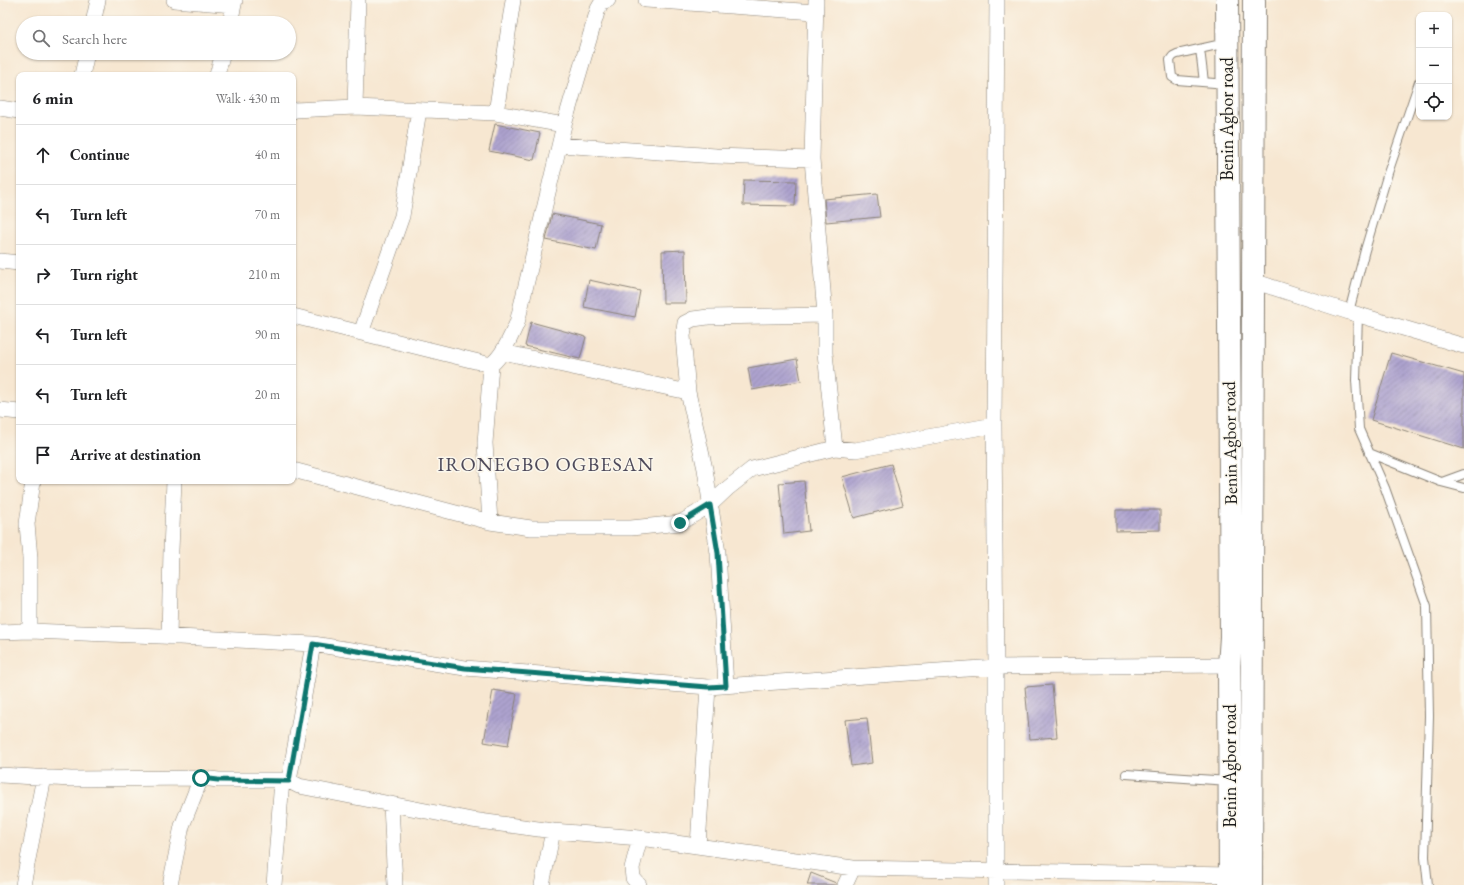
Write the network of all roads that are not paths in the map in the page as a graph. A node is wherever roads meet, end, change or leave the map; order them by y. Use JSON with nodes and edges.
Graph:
{"nodes":[{"id":1,"x":98,"y":0,"type":"edge"},
{"id":2,"x":174,"y":0,"type":"edge"},
{"id":3,"x":358,"y":0,"type":"edge"},
{"id":4,"x":513,"y":0,"type":"edge"},
{"id":5,"x":608,"y":0,"type":"edge"},
{"id":6,"x":646,"y":0,"type":"edge"},
{"id":7,"x":658,"y":0,"type":"edge"},
{"id":8,"x":997,"y":0,"type":"edge"},
{"id":9,"x":1227,"y":0,"type":"edge"},
{"id":10,"x":1254,"y":0,"type":"edge"},
{"id":11,"x":234,"y":3,"type":"edge"},
{"id":12,"x":815,"y":6,"type":"edge"},
{"id":13,"x":95,"y":16,"type":"edge"},
{"id":14,"x":231,"y":16,"type":"edge"},
{"id":15,"x":1227,"y":43,"type":"junction"},
{"id":16,"x":1200,"y":49,"type":"junction"},
{"id":17,"x":85,"y":60,"type":"edge"},
{"id":18,"x":220,"y":60,"type":"edge"},
{"id":19,"x":83,"y":72,"type":"edge"},
{"id":20,"x":218,"y":72,"type":"edge"},
{"id":21,"x":1204,"y":82,"type":"junction"},
{"id":22,"x":1227,"y":84,"type":"junction"},
{"id":23,"x":1418,"y":84,"type":"edge"},
{"id":24,"x":355,"y":107,"type":"junction"},
{"id":25,"x":0,"y":108,"type":"edge"},
{"id":26,"x":296,"y":110,"type":"edge"},
{"id":27,"x":419,"y":110,"type":"junction"},
{"id":28,"x":16,"y":111,"type":"edge"},
{"id":29,"x":496,"y":113,"type":"junction"},
{"id":30,"x":564,"y":125,"type":"junction"},
{"id":31,"x":560,"y":145,"type":"junction"},
{"id":32,"x":812,"y":159,"type":"junction"},
{"id":33,"x":0,"y":261,"type":"edge"},
{"id":34,"x":16,"y":263,"type":"edge"},
{"id":35,"x":1254,"y":281,"type":"junction"},
{"id":36,"x":1354,"y":313,"type":"junction"},
{"id":37,"x":824,"y":315,"type":"junction"},
{"id":38,"x":296,"y":317,"type":"edge"},
{"id":39,"x":361,"y":334,"type":"junction"},
{"id":40,"x":1464,"y":346,"type":"edge"},
{"id":41,"x":504,"y":352,"type":"junction"},
{"id":42,"x":491,"y":365,"type":"junction"},
{"id":43,"x":688,"y":392,"type":"junction"},
{"id":44,"x":0,"y":410,"type":"edge"},
{"id":45,"x":16,"y":412,"type":"edge"},
{"id":46,"x":994,"y":425,"type":"junction"},
{"id":47,"x":835,"y":448,"type":"junction"},
{"id":48,"x":1369,"y":453,"type":"junction"},
{"id":49,"x":296,"y":471,"type":"edge"},
{"id":50,"x":1464,"y":474,"type":"edge"},
{"id":51,"x":1441,"y":482,"type":"junction"},
{"id":52,"x":33,"y":484,"type":"edge"},
{"id":53,"x":174,"y":484,"type":"edge"},
{"id":54,"x":1464,"y":488,"type":"edge"},
{"id":55,"x":710,"y":505,"type":"junction"},
{"id":56,"x":490,"y":522,"type":"junction"},
{"id":57,"x":30,"y":631,"type":"junction"},
{"id":58,"x":0,"y":632,"type":"edge"},
{"id":59,"x":170,"y":637,"type":"junction"},
{"id":60,"x":313,"y":644,"type":"junction"},
{"id":61,"x":1229,"y":665,"type":"junction"},
{"id":62,"x":996,"y":667,"type":"junction"},
{"id":63,"x":726,"y":686,"type":"junction"},
{"id":64,"x":708,"y":687,"type":"junction"},
{"id":65,"x":1126,"y":774,"type":"dead end"},
{"id":66,"x":0,"y":775,"type":"edge"},
{"id":67,"x":44,"y":778,"type":"junction"},
{"id":68,"x":201,"y":778,"type":"junction"},
{"id":69,"x":285,"y":780,"type":"junction"},
{"id":70,"x":1230,"y":781,"type":"junction"},
{"id":71,"x":391,"y":804,"type":"junction"},
{"id":72,"x":553,"y":831,"type":"junction"},
{"id":73,"x":640,"y":838,"type":"junction"},
{"id":74,"x":698,"y":846,"type":"junction"},
{"id":75,"x":853,"y":868,"type":"junction"},
{"id":76,"x":996,"y":878,"type":"edge"},
{"id":77,"x":1230,"y":880,"type":"edge"},
{"id":78,"x":23,"y":885,"type":"edge"},
{"id":79,"x":170,"y":885,"type":"edge"},
{"id":80,"x":274,"y":885,"type":"edge"},
{"id":81,"x":395,"y":885,"type":"edge"},
{"id":82,"x":542,"y":885,"type":"edge"},
{"id":83,"x":639,"y":885,"type":"edge"},
{"id":84,"x":845,"y":885,"type":"edge"},
{"id":85,"x":1251,"y":885,"type":"edge"},
{"id":86,"x":1428,"y":885,"type":"edge"}],
"edges":[{"from":1,"to":13,"type":"street"},
{"from":2,"to":11,"type":"street"},
{"from":3,"to":24,"type":"street"},
{"from":4,"to":29,"type":"street"},
{"from":5,"to":30,"type":"street"},
{"from":6,"to":7,"type":"street"},
{"from":7,"to":12,"type":"street"},
{"from":8,"to":46,"type":"street"},
{"from":9,"to":15,"type":"highway","name":"Benin Agbor road"},
{"from":10,"to":35,"type":"highway","name":"Benin Agbor road"},
{"from":11,"to":14,"type":"street"},
{"from":12,"to":32,"type":"street"},
{"from":15,"to":16,"type":"lane"},
{"from":15,"to":22,"type":"highway","name":"Benin Agbor road"},
{"from":16,"to":21,"type":"lane"},
{"from":16,"to":21,"type":"lane"},
{"from":17,"to":19,"type":"street"},
{"from":18,"to":20,"type":"street"},
{"from":21,"to":22,"type":"lane"},
{"from":22,"to":61,"type":"highway","name":"Benin Agbor road"},
{"from":23,"to":36,"type":"lane"},
{"from":24,"to":26,"type":"street"},
{"from":24,"to":27,"type":"street"},
{"from":25,"to":28,"type":"street"},
{"from":27,"to":29,"type":"street"},
{"from":27,"to":39,"type":"street"},
{"from":29,"to":30,"type":"street"},
{"from":30,"to":31,"type":"street"},
{"from":31,"to":32,"type":"street"},
{"from":31,"to":41,"type":"street"},
{"from":32,"to":37,"type":"street"},
{"from":33,"to":34,"type":"street"},
{"from":35,"to":36,"type":"street"},
{"from":35,"to":85,"type":"highway","name":"Benin Agbor road"},
{"from":36,"to":40,"type":"street"},
{"from":36,"to":48,"type":"lane"},
{"from":37,"to":43,"type":"street"},
{"from":37,"to":47,"type":"street"},
{"from":38,"to":39,"type":"street"},
{"from":39,"to":42,"type":"street"},
{"from":41,"to":42,"type":"street"},
{"from":41,"to":43,"type":"street"},
{"from":42,"to":56,"type":"street"},
{"from":43,"to":55,"type":"street"},
{"from":44,"to":45,"type":"street"},
{"from":46,"to":47,"type":"street"},
{"from":46,"to":62,"type":"street"},
{"from":47,"to":55,"type":"street"},
{"from":48,"to":51,"type":"lane"},
{"from":48,"to":86,"type":"lane"},
{"from":49,"to":56,"type":"street"},
{"from":50,"to":51,"type":"lane"},
{"from":51,"to":54,"type":"lane"},
{"from":52,"to":57,"type":"street"},
{"from":53,"to":59,"type":"street"},
{"from":55,"to":56,"type":"street"},
{"from":55,"to":63,"type":"street"},
{"from":57,"to":58,"type":"street"},
{"from":57,"to":59,"type":"street"},
{"from":59,"to":60,"type":"street"},
{"from":60,"to":64,"type":"street"},
{"from":60,"to":69,"type":"street"},
{"from":61,"to":62,"type":"street"},
{"from":61,"to":70,"type":"highway","name":"Benin Agbor road"},
{"from":62,"to":63,"type":"street"},
{"from":62,"to":76,"type":"street"},
{"from":63,"to":64,"type":"street"},
{"from":64,"to":74,"type":"street"},
{"from":65,"to":70,"type":"lane"},
{"from":66,"to":67,"type":"street"},
{"from":67,"to":68,"type":"street"},
{"from":67,"to":78,"type":"street"},
{"from":68,"to":69,"type":"street"},
{"from":68,"to":79,"type":"street"},
{"from":69,"to":71,"type":"street"},
{"from":69,"to":80,"type":"street"},
{"from":70,"to":77,"type":"highway","name":"Benin Agbor road"},
{"from":71,"to":72,"type":"street"},
{"from":71,"to":81,"type":"street"},
{"from":72,"to":73,"type":"street"},
{"from":72,"to":82,"type":"street"},
{"from":73,"to":74,"type":"street"},
{"from":73,"to":83,"type":"street"},
{"from":74,"to":75,"type":"street"},
{"from":75,"to":76,"type":"street"},
{"from":75,"to":84,"type":"street"},
{"from":76,"to":77,"type":"street"}]}
